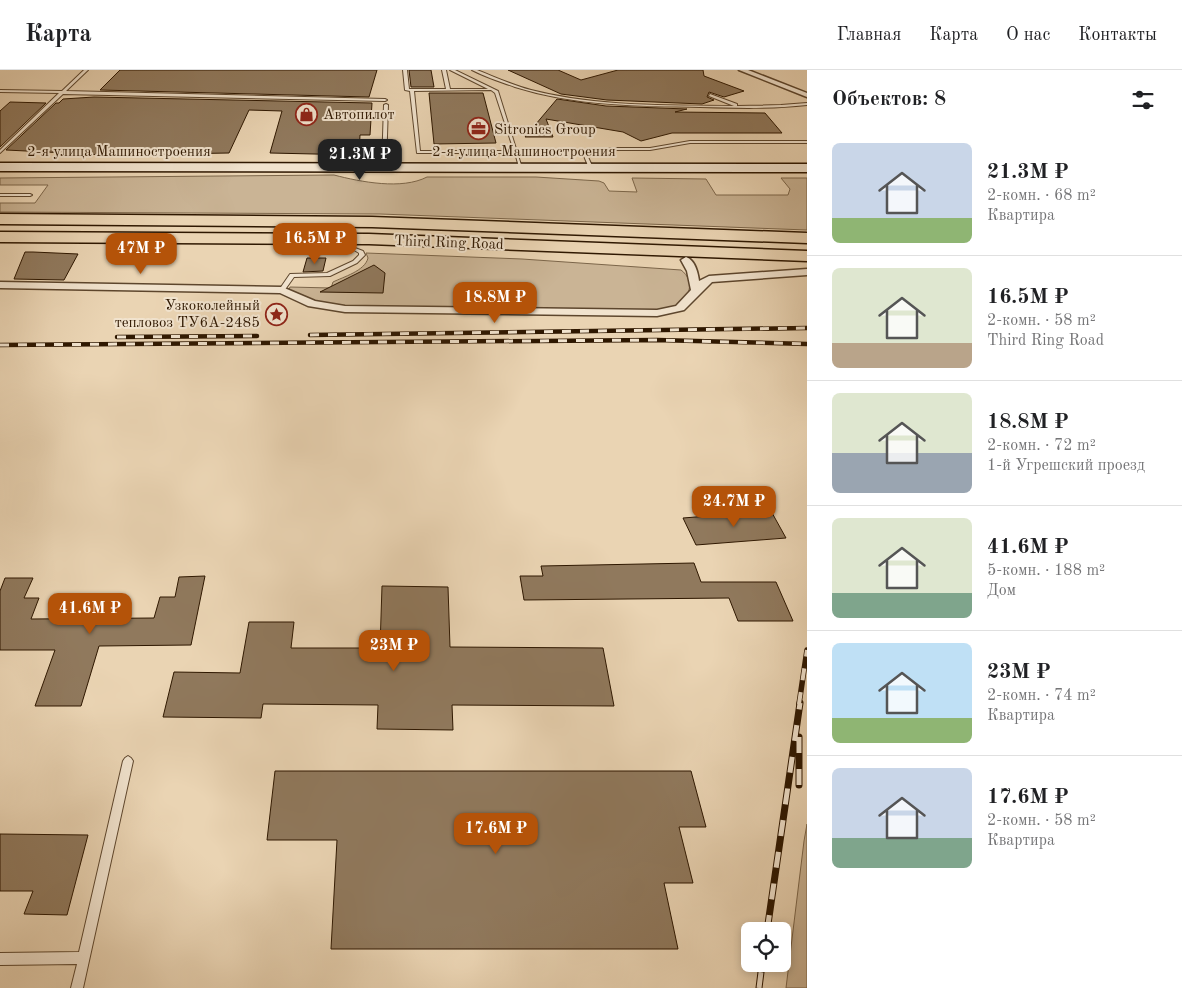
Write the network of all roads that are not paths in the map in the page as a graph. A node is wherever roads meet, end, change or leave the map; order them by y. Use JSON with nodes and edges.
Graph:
{"nodes":[{"id":1,"x":86,"y":70,"type":"edge"},
{"id":2,"x":405,"y":70,"type":"edge"},
{"id":3,"x":444,"y":70,"type":"edge"},
{"id":4,"x":452,"y":70,"type":"edge"},
{"id":5,"x":474,"y":70,"type":"edge"},
{"id":6,"x":749,"y":71,"type":"edge"},
{"id":7,"x":412,"y":90,"type":"junction"},
{"id":8,"x":448,"y":90,"type":"junction"},
{"id":9,"x":493,"y":90,"type":"junction"},
{"id":10,"x":0,"y":91,"type":"edge"},
{"id":11,"x":62,"y":92,"type":"junction"},
{"id":12,"x":710,"y":95,"type":"dead end"},
{"id":13,"x":807,"y":95,"type":"edge"},
{"id":14,"x":702,"y":97,"type":"dead end"},
{"id":15,"x":807,"y":104,"type":"edge"},
{"id":16,"x":726,"y":106,"type":"junction"},
{"id":17,"x":740,"y":106,"type":"junction"},
{"id":18,"x":807,"y":142,"type":"edge"},
{"id":19,"x":0,"y":152,"type":"edge"},
{"id":20,"x":516,"y":152,"type":"junction"},
{"id":21,"x":0,"y":167,"type":"edge"},
{"id":22,"x":384,"y":167,"type":"junction"},
{"id":23,"x":521,"y":167,"type":"junction"},
{"id":24,"x":591,"y":168,"type":"junction"},
{"id":25,"x":807,"y":168,"type":"edge"},
{"id":26,"x":0,"y":195,"type":"edge"},
{"id":27,"x":30,"y":195,"type":"dead end"},
{"id":28,"x":0,"y":220,"type":"edge"},
{"id":29,"x":0,"y":237,"type":"edge"},
{"id":30,"x":271,"y":238,"type":"junction"},
{"id":31,"x":807,"y":238,"type":"edge"},
{"id":32,"x":520,"y":244,"type":"junction"},
{"id":33,"x":807,"y":256,"type":"edge"},
{"id":34,"x":686,"y":260,"type":"junction"},
{"id":35,"x":807,"y":270,"type":"edge"},
{"id":36,"x":0,"y":285,"type":"edge"},
{"id":37,"x":696,"y":289,"type":"junction"},
{"id":38,"x":282,"y":290,"type":"junction"},
{"id":39,"x":128,"y":761,"type":"dead end"},
{"id":40,"x":83,"y":958,"type":"junction"},
{"id":41,"x":0,"y":959,"type":"edge"},
{"id":42,"x":77,"y":988,"type":"edge"}],
"edges":[{"from":1,"to":11,"type":"lane"},
{"from":2,"to":7,"type":"lane"},
{"from":3,"to":8,"type":"lane"},
{"from":4,"to":9,"type":"lane"},
{"from":5,"to":16,"type":"lane"},
{"from":6,"to":13,"type":"street"},
{"from":7,"to":8,"type":"lane"},
{"from":7,"to":20,"type":"lane"},
{"from":8,"to":9,"type":"lane"},
{"from":9,"to":20,"type":"lane"},
{"from":10,"to":11,"type":"lane"},
{"from":11,"to":19,"type":"lane"},
{"from":11,"to":22,"type":"lane"},
{"from":12,"to":17,"type":"lane"},
{"from":14,"to":16,"type":"lane"},
{"from":15,"to":17,"type":"lane"},
{"from":16,"to":17,"type":"lane"},
{"from":18,"to":24,"type":"lane"},
{"from":20,"to":23,"type":"lane"},
{"from":21,"to":22,"type":"main road","name":"2-я улица Машиностроения"},
{"from":22,"to":23,"type":"main road","name":"2-я улица Машиностроения"},
{"from":23,"to":24,"type":"main road","name":"2-я улица Машиностроения"},
{"from":24,"to":25,"type":"main road","name":"2-я улица Машиностроения"},
{"from":26,"to":27,"type":"lane"},
{"from":28,"to":31,"type":"main road","name":"Third Ring Road"},
{"from":29,"to":30,"type":"main road","name":"Third Ring Road"},
{"from":30,"to":32,"type":"main road","name":"Third Ring Road"},
{"from":30,"to":38,"type":"lane"},
{"from":32,"to":33,"type":"main road","name":"Third Ring Road"},
{"from":32,"to":34,"type":"main road"},
{"from":34,"to":35,"type":"main road"},
{"from":34,"to":37,"type":"street"},
{"from":35,"to":37,"type":"street"},
{"from":36,"to":38,"type":"street"},
{"from":37,"to":38,"type":"street"},
{"from":39,"to":40,"type":"lane"},
{"from":40,"to":41,"type":"lane"},
{"from":40,"to":42,"type":"lane"}]}
